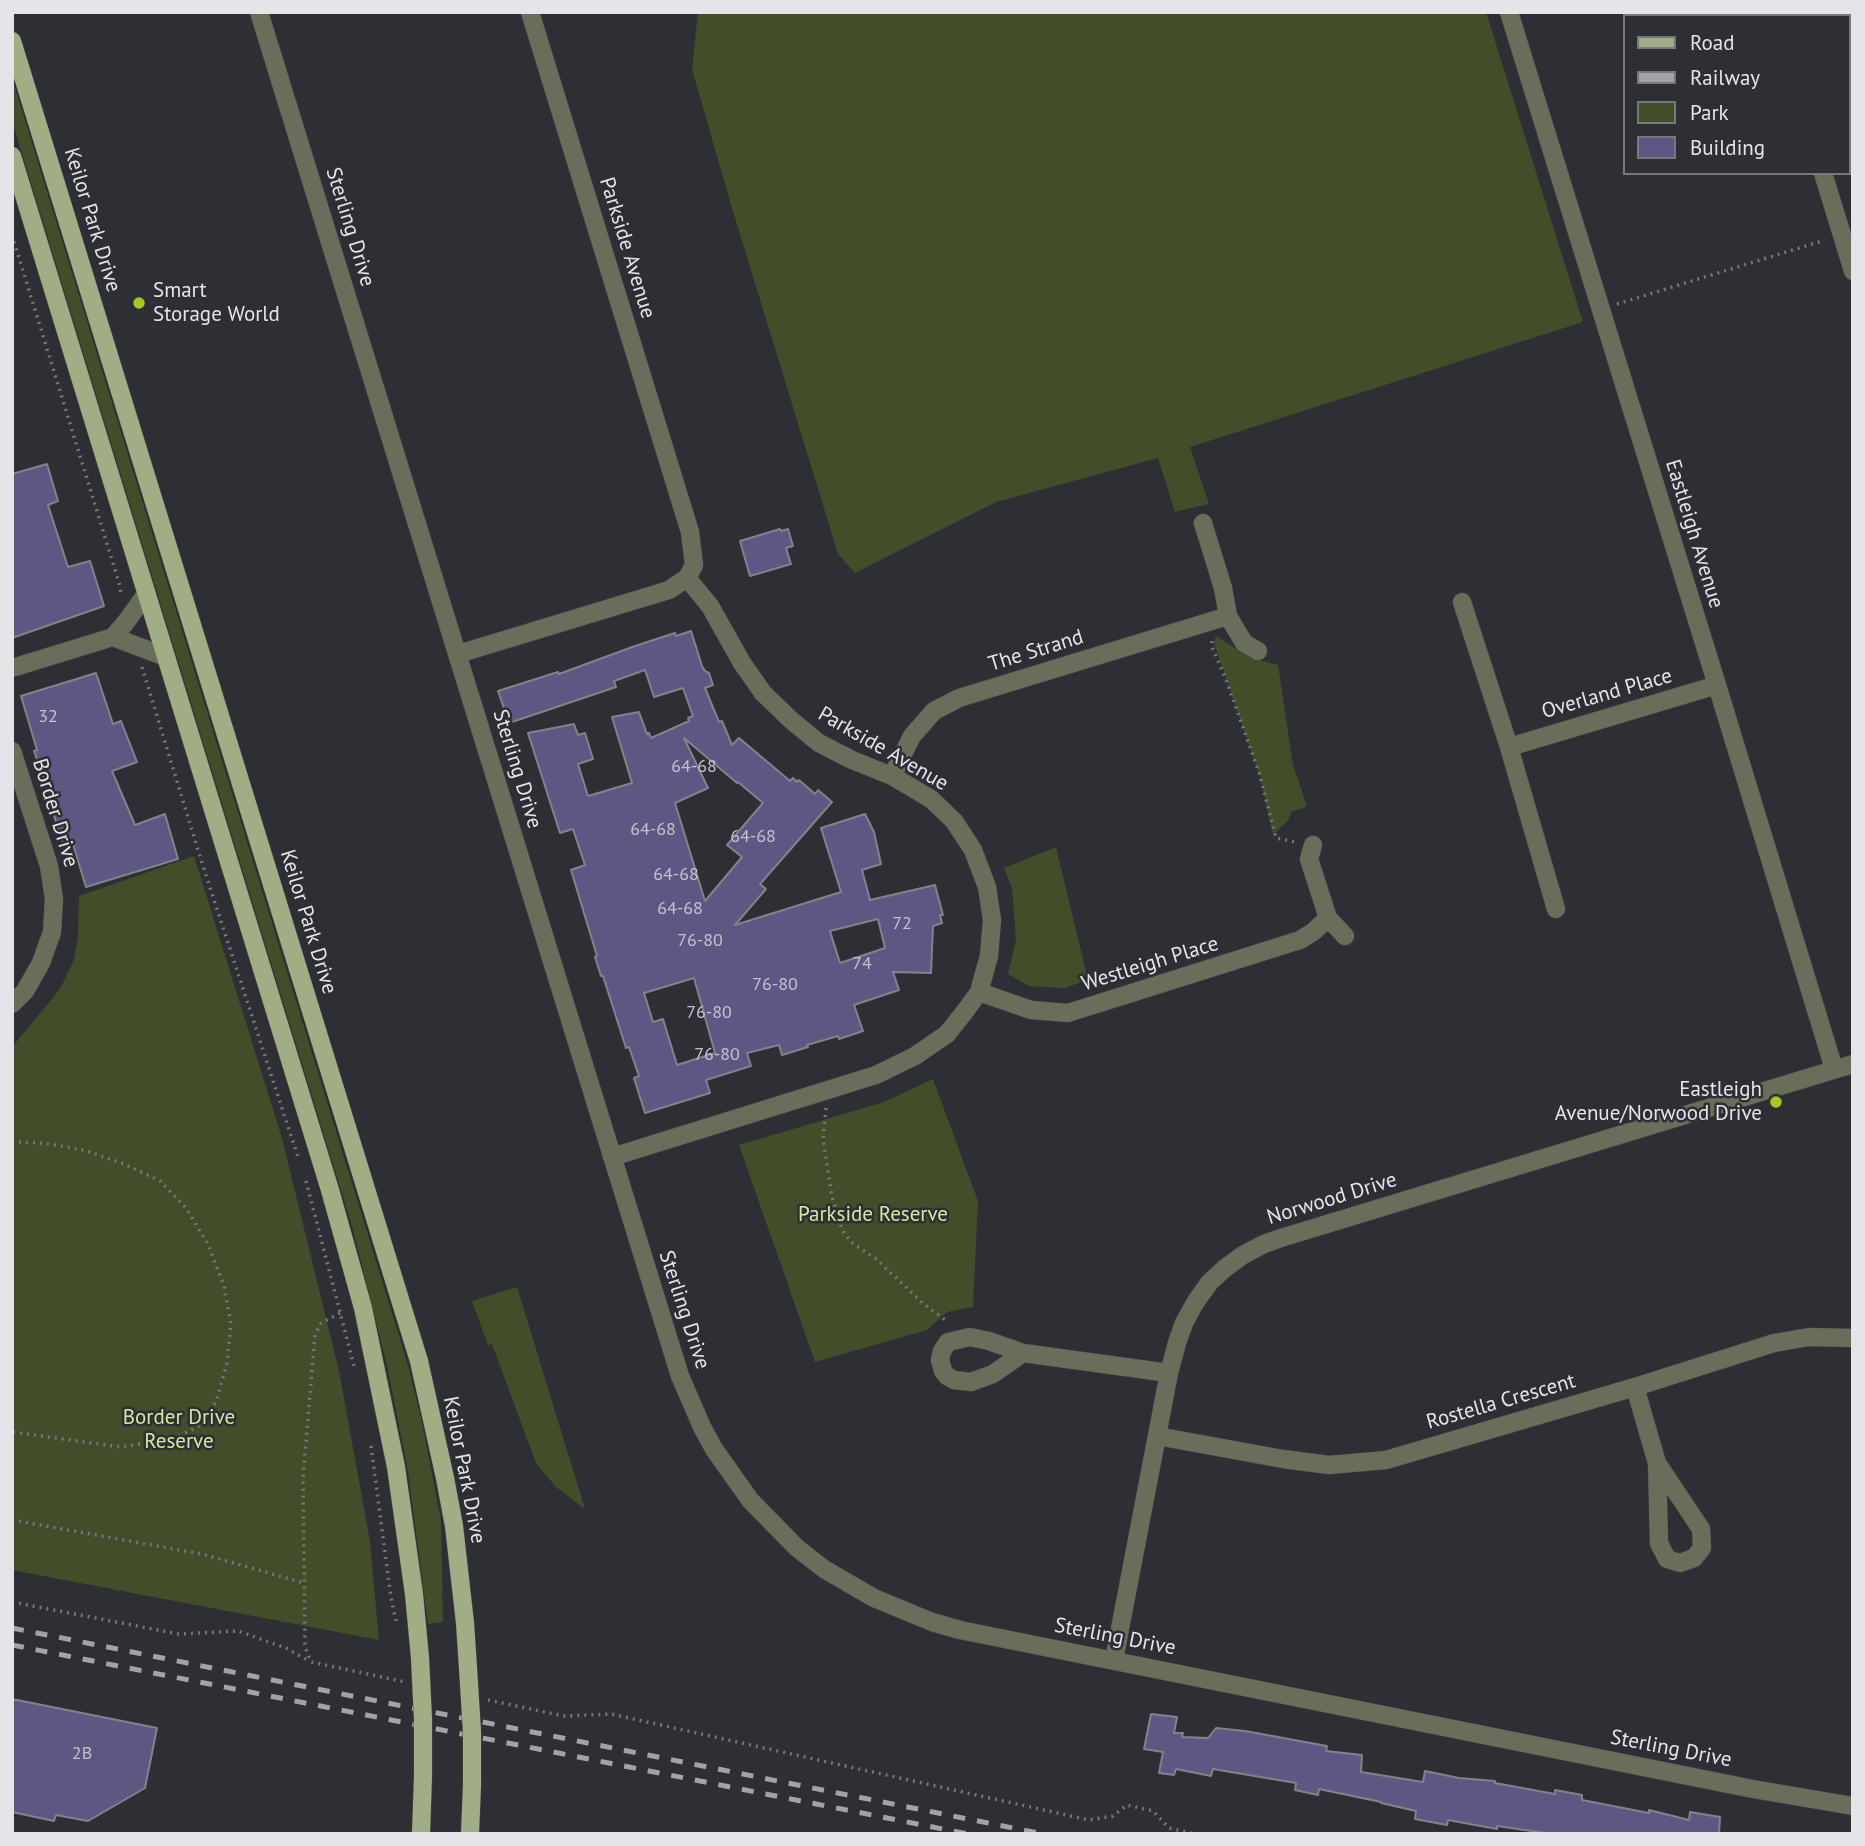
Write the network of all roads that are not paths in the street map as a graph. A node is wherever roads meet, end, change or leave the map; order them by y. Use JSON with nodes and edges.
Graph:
{"nodes":[{"id":1,"x":260,"y":12,"type":"edge"},
{"id":2,"x":530,"y":12,"type":"edge"},
{"id":3,"x":1509,"y":12,"type":"edge"},
{"id":4,"x":12,"y":41,"type":"edge"},
{"id":5,"x":12,"y":156,"type":"edge"},
{"id":6,"x":1824,"y":175,"type":"edge"},
{"id":7,"x":1853,"y":271,"type":"edge"},
{"id":8,"x":1203,"y":523,"type":"dead end"},
{"id":9,"x":687,"y":578,"type":"junction"},
{"id":10,"x":146,"y":594,"type":"junction"},
{"id":11,"x":1462,"y":602,"type":"dead end"},
{"id":12,"x":1228,"y":616,"type":"junction"},
{"id":13,"x":113,"y":637,"type":"junction"},
{"id":14,"x":1258,"y":651,"type":"dead end"},
{"id":15,"x":458,"y":654,"type":"junction"},
{"id":16,"x":166,"y":657,"type":"junction"},
{"id":17,"x":12,"y":668,"type":"edge"},
{"id":18,"x":1717,"y":685,"type":"junction"},
{"id":19,"x":1509,"y":747,"type":"junction"},
{"id":20,"x":12,"y":751,"type":"edge"},
{"id":21,"x":892,"y":776,"type":"junction"},
{"id":22,"x":1313,"y":845,"type":"dead end"},
{"id":23,"x":1556,"y":909,"type":"dead end"},
{"id":24,"x":1328,"y":918,"type":"junction"},
{"id":25,"x":1345,"y":936,"type":"dead end"},
{"id":26,"x":979,"y":992,"type":"junction"},
{"id":27,"x":12,"y":1004,"type":"edge"},
{"id":28,"x":1853,"y":1064,"type":"edge"},
{"id":29,"x":1834,"y":1069,"type":"junction"},
{"id":30,"x":612,"y":1157,"type":"junction"},
{"id":31,"x":1853,"y":1338,"type":"edge"},
{"id":32,"x":1023,"y":1353,"type":"dead end"},
{"id":33,"x":1169,"y":1373,"type":"junction"},
{"id":34,"x":1634,"y":1387,"type":"junction"},
{"id":35,"x":1157,"y":1436,"type":"junction"},
{"id":36,"x":1657,"y":1463,"type":"junction"},
{"id":37,"x":1114,"y":1660,"type":"junction"},
{"id":38,"x":1853,"y":1806,"type":"edge"},
{"id":39,"x":421,"y":1834,"type":"edge"},
{"id":40,"x":470,"y":1834,"type":"edge"}],
"edges":[{"from":1,"to":15,"type":"street","name":"Sterling Drive"},
{"from":2,"to":9,"type":"street","name":"Parkside Avenue"},
{"from":3,"to":18,"type":"street","name":"Eastleigh Avenue"},
{"from":4,"to":40,"type":"main road","name":"Keilor Park Drive","bridge":true},
{"from":5,"to":10,"type":"main road"},
{"from":6,"to":7,"type":"street"},
{"from":8,"to":12,"type":"street"},
{"from":9,"to":15,"type":"street"},
{"from":9,"to":21,"type":"street","name":"Parkside Avenue"},
{"from":10,"to":13,"type":"street"},
{"from":10,"to":16,"type":"main road"},
{"from":11,"to":19,"type":"street"},
{"from":12,"to":14,"type":"street"},
{"from":12,"to":21,"type":"street","name":"The Strand"},
{"from":13,"to":16,"type":"street"},
{"from":13,"to":17,"type":"street"},
{"from":15,"to":30,"type":"street","name":"Sterling Drive"},
{"from":16,"to":39,"type":"main road","bridge":true},
{"from":18,"to":19,"type":"street","name":"Overland Place"},
{"from":18,"to":29,"type":"street","name":"Eastleigh Avenue"},
{"from":19,"to":23,"type":"street"},
{"from":20,"to":27,"type":"street","name":"Border Drive"},
{"from":21,"to":26,"type":"street","name":"Parkside Avenue"},
{"from":22,"to":24,"type":"street"},
{"from":24,"to":25,"type":"street"},
{"from":24,"to":26,"type":"street","name":"Westleigh Place"},
{"from":26,"to":30,"type":"street","name":"Parkside Avenue"},
{"from":28,"to":29,"type":"street","name":"Norwood Drive"},
{"from":29,"to":33,"type":"street","name":"Norwood Drive"},
{"from":30,"to":37,"type":"street","name":"Sterling Drive"},
{"from":31,"to":34,"type":"street","name":"Rostella Crescent"},
{"from":32,"to":33,"type":"street"},
{"from":33,"to":35,"type":"street","name":"Norwood Drive"},
{"from":34,"to":35,"type":"street","name":"Rostella Crescent"},
{"from":34,"to":36,"type":"street"},
{"from":35,"to":37,"type":"street","name":"Norwood Drive"},
{"from":36,"to":36,"type":"street"},
{"from":37,"to":38,"type":"street","name":"Sterling Drive"}]}
